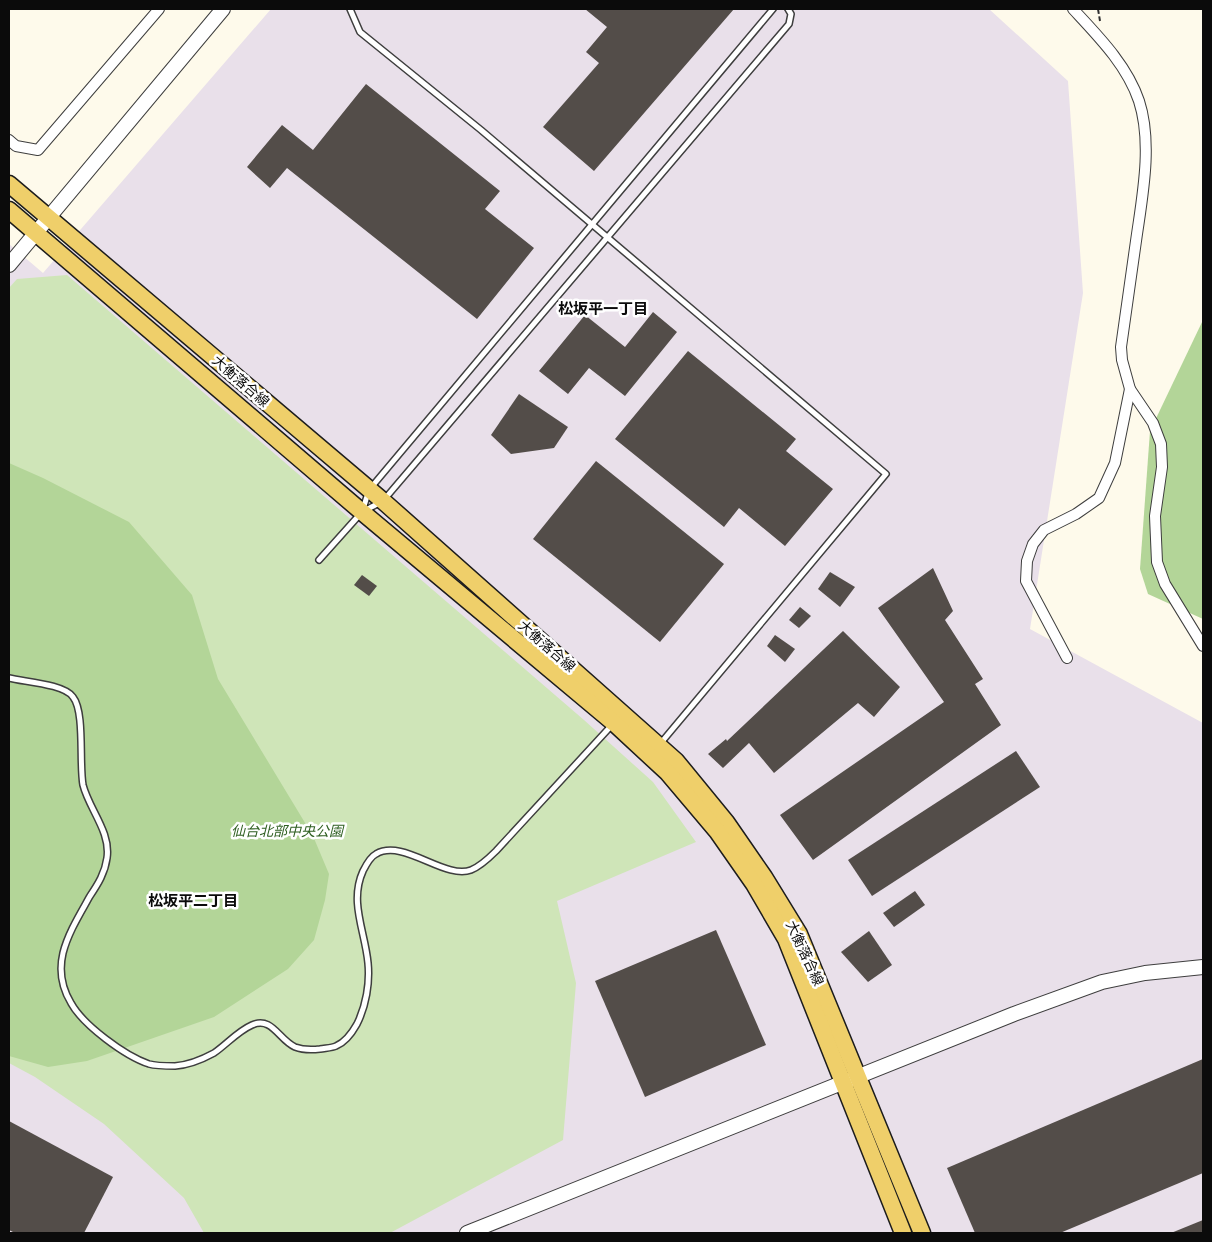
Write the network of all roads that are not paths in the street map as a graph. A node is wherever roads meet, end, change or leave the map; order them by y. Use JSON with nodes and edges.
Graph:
{"nodes":[{"id":1,"x":159,"y":9,"type":"edge"},
{"id":2,"x":223,"y":9,"type":"edge"},
{"id":3,"x":350,"y":9,"type":"edge"},
{"id":4,"x":773,"y":9,"type":"edge"},
{"id":5,"x":788,"y":9,"type":"edge"},
{"id":6,"x":1073,"y":9,"type":"edge"},
{"id":7,"x":9,"y":140,"type":"edge"},
{"id":8,"x":9,"y":184,"type":"edge"},
{"id":9,"x":9,"y":210,"type":"edge"},
{"id":10,"x":49,"y":218,"type":"junction"},
{"id":11,"x":593,"y":225,"type":"junction"},
{"id":12,"x":36,"y":233,"type":"junction"},
{"id":13,"x":607,"y":237,"type":"junction"},
{"id":14,"x":9,"y":265,"type":"edge"},
{"id":15,"x":1130,"y":389,"type":"junction"},
{"id":16,"x":369,"y":490,"type":"junction"},
{"id":17,"x":383,"y":502,"type":"junction"},
{"id":18,"x":362,"y":512,"type":"junction"},
{"id":19,"x":319,"y":560,"type":"dead end"},
{"id":20,"x":1203,"y":646,"type":"edge"},
{"id":21,"x":1067,"y":658,"type":"dead end"},
{"id":22,"x":9,"y":678,"type":"edge"},
{"id":23,"x":614,"y":723,"type":"junction"},
{"id":24,"x":659,"y":745,"type":"junction"},
{"id":25,"x":1203,"y":967,"type":"edge"},
{"id":26,"x":859,"y":1077,"type":"junction"},
{"id":27,"x":842,"y":1083,"type":"junction"},
{"id":28,"x":467,"y":1233,"type":"edge"},
{"id":29,"x":904,"y":1233,"type":"edge"},
{"id":30,"x":922,"y":1233,"type":"edge"}],
"edges":[{"from":1,"to":7,"type":"street"},
{"from":2,"to":10,"type":"street"},
{"from":3,"to":11,"type":"lane"},
{"from":4,"to":11,"type":"lane"},
{"from":5,"to":13,"type":"lane"},
{"from":6,"to":15,"type":"street"},
{"from":8,"to":10,"type":"main road","name":"大衡落合線"},
{"from":9,"to":12,"type":"main road","name":"大衡落合線"},
{"from":10,"to":12,"type":"street"},
{"from":10,"to":16,"type":"main road","name":"大衡落合線"},
{"from":11,"to":13,"type":"lane"},
{"from":11,"to":16,"type":"lane"},
{"from":12,"to":14,"type":"street"},
{"from":12,"to":18,"type":"main road","name":"大衡落合線"},
{"from":13,"to":17,"type":"lane"},
{"from":13,"to":24,"type":"lane"},
{"from":15,"to":20,"type":"street"},
{"from":15,"to":21,"type":"street"},
{"from":16,"to":17,"type":"main road","name":"大衡落合線"},
{"from":16,"to":18,"type":"lane"},
{"from":17,"to":18,"type":"lane"},
{"from":17,"to":24,"type":"main road","name":"大衡落合線"},
{"from":18,"to":19,"type":"lane"},
{"from":18,"to":23,"type":"main road","name":"大衡落合線"},
{"from":22,"to":23,"type":"lane"},
{"from":23,"to":27,"type":"main road","name":"大衡落合線"},
{"from":24,"to":26,"type":"main road","name":"大衡落合線"},
{"from":25,"to":26,"type":"street"},
{"from":26,"to":27,"type":"street"},
{"from":26,"to":30,"type":"main road","name":"大衡落合線"},
{"from":27,"to":28,"type":"street"},
{"from":27,"to":29,"type":"main road","name":"大衡落合線"}]}
